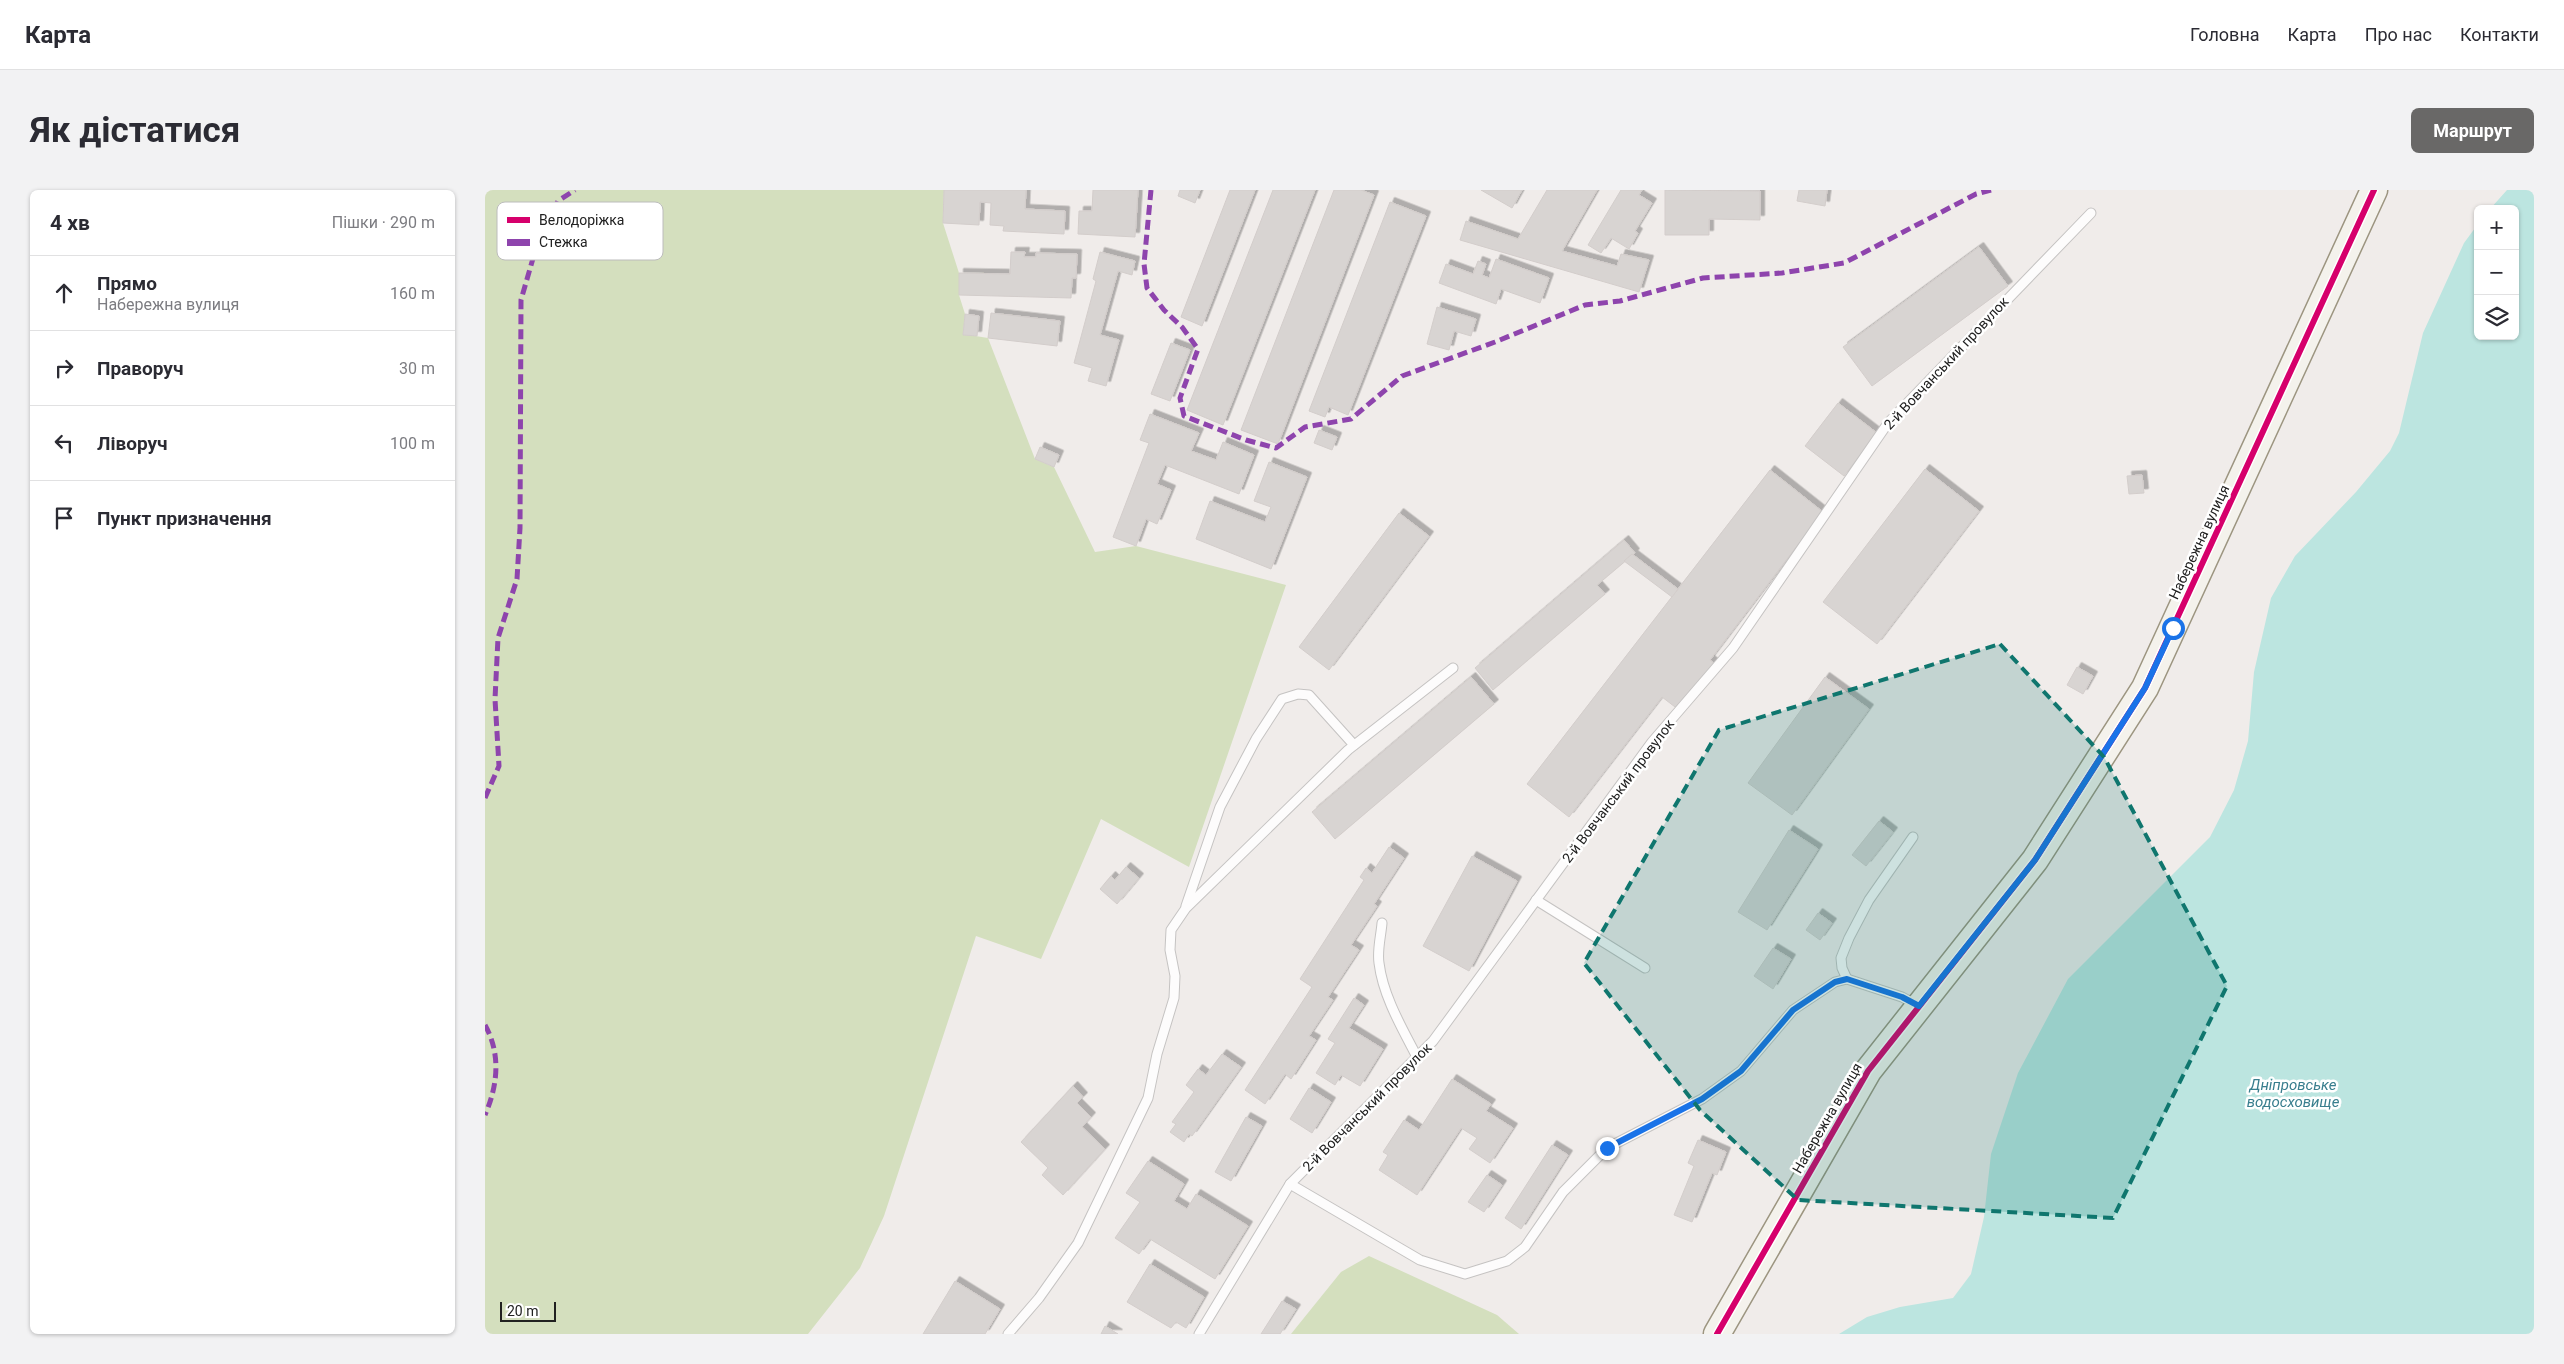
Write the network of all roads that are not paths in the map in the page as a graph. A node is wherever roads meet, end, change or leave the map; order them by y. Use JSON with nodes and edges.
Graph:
{"nodes":[{"id":1,"x":2374,"y":190,"type":"edge"},
{"id":2,"x":2091,"y":213,"type":"dead end"},
{"id":3,"x":1453,"y":668,"type":"dead end"},
{"id":4,"x":1354,"y":746,"type":"junction"},
{"id":5,"x":1913,"y":837,"type":"dead end"},
{"id":6,"x":1536,"y":900,"type":"junction"},
{"id":7,"x":1186,"y":908,"type":"junction"},
{"id":8,"x":1382,"y":923,"type":"dead end"},
{"id":9,"x":1645,"y":968,"type":"dead end"},
{"id":10,"x":1847,"y":979,"type":"junction"},
{"id":11,"x":1919,"y":1006,"type":"junction"},
{"id":12,"x":1417,"y":1057,"type":"junction"},
{"id":13,"x":1291,"y":1184,"type":"junction"},
{"id":14,"x":1008,"y":1334,"type":"edge"},
{"id":15,"x":1199,"y":1334,"type":"edge"},
{"id":16,"x":1717,"y":1334,"type":"edge"}],
"edges":[{"from":1,"to":11,"type":"street","name":"Набережна вулиця"},
{"from":2,"to":6,"type":"lane","name":"2-й Вовчанський провулок"},
{"from":3,"to":4,"type":"lane"},
{"from":4,"to":7,"type":"lane"},
{"from":4,"to":7,"type":"lane"},
{"from":5,"to":10,"type":"lane"},
{"from":6,"to":9,"type":"lane"},
{"from":6,"to":12,"type":"lane","name":"2-й Вовчанський провулок"},
{"from":7,"to":14,"type":"lane"},
{"from":8,"to":12,"type":"lane"},
{"from":10,"to":11,"type":"lane"},
{"from":10,"to":13,"type":"lane"},
{"from":11,"to":16,"type":"street","name":"Набережна вулиця"},
{"from":12,"to":13,"type":"lane","name":"2-й Вовчанський провулок"},
{"from":13,"to":15,"type":"lane","name":"2-й Вовчанський провулок"}]}
